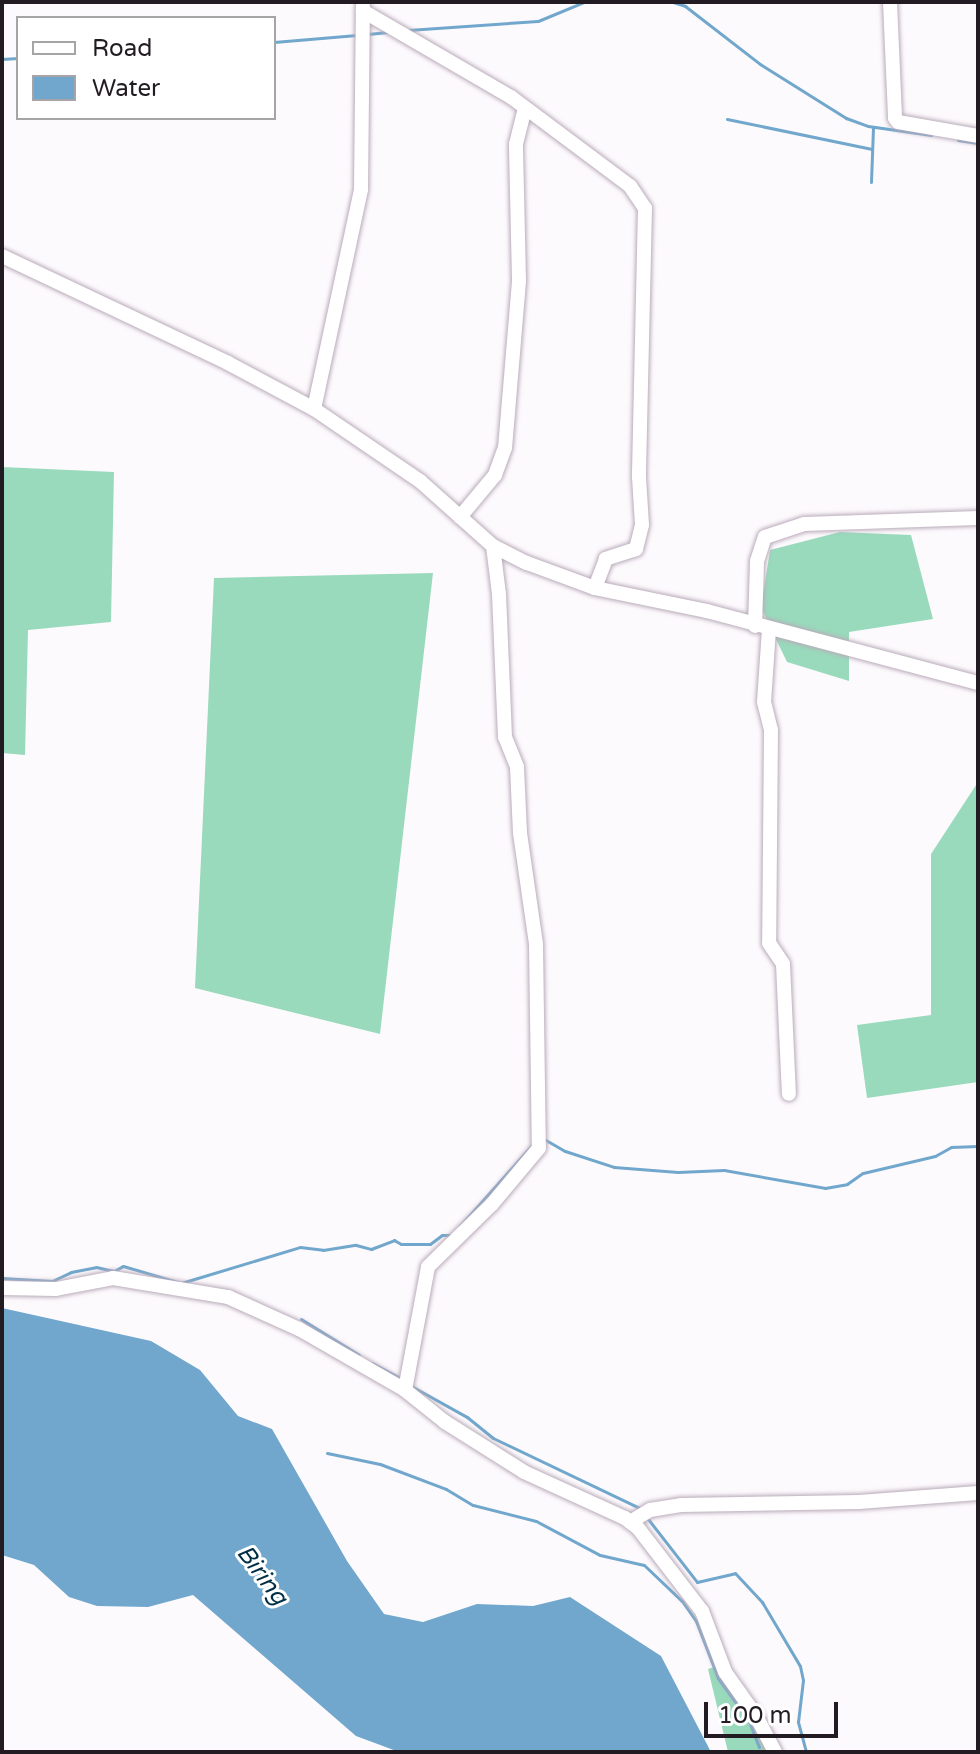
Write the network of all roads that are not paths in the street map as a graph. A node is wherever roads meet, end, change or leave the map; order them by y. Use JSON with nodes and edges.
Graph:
{"nodes":[{"id":1,"x":890,"y":2,"type":"edge"},
{"id":2,"x":363,"y":6,"type":"edge"},
{"id":3,"x":525,"y":108,"type":"junction"},
{"id":4,"x":978,"y":136,"type":"edge"},
{"id":5,"x":2,"y":256,"type":"edge"},
{"id":6,"x":314,"y":409,"type":"junction"},
{"id":7,"x":460,"y":517,"type":"junction"},
{"id":8,"x":978,"y":518,"type":"edge"},
{"id":9,"x":493,"y":546,"type":"junction"},
{"id":10,"x":595,"y":588,"type":"junction"},
{"id":11,"x":762,"y":628,"type":"junction"},
{"id":12,"x":978,"y":683,"type":"edge"},
{"id":13,"x":789,"y":1094,"type":"dead end"},
{"id":14,"x":2,"y":1288,"type":"edge"},
{"id":15,"x":405,"y":1390,"type":"junction"},
{"id":16,"x":978,"y":1493,"type":"edge"},
{"id":17,"x":630,"y":1522,"type":"junction"},
{"id":18,"x":775,"y":1752,"type":"edge"}],
"edges":[{"from":1,"to":4,"type":"street"},
{"from":2,"to":3,"type":"street"},
{"from":2,"to":6,"type":"street"},
{"from":3,"to":7,"type":"street"},
{"from":3,"to":10,"type":"street"},
{"from":5,"to":6,"type":"street"},
{"from":6,"to":7,"type":"street"},
{"from":7,"to":9,"type":"street"},
{"from":8,"to":11,"type":"street"},
{"from":9,"to":10,"type":"street"},
{"from":9,"to":15,"type":"street"},
{"from":10,"to":11,"type":"street"},
{"from":11,"to":12,"type":"street"},
{"from":11,"to":13,"type":"street"},
{"from":14,"to":15,"type":"street"},
{"from":15,"to":17,"type":"street"},
{"from":16,"to":17,"type":"street"},
{"from":17,"to":18,"type":"street"}]}
